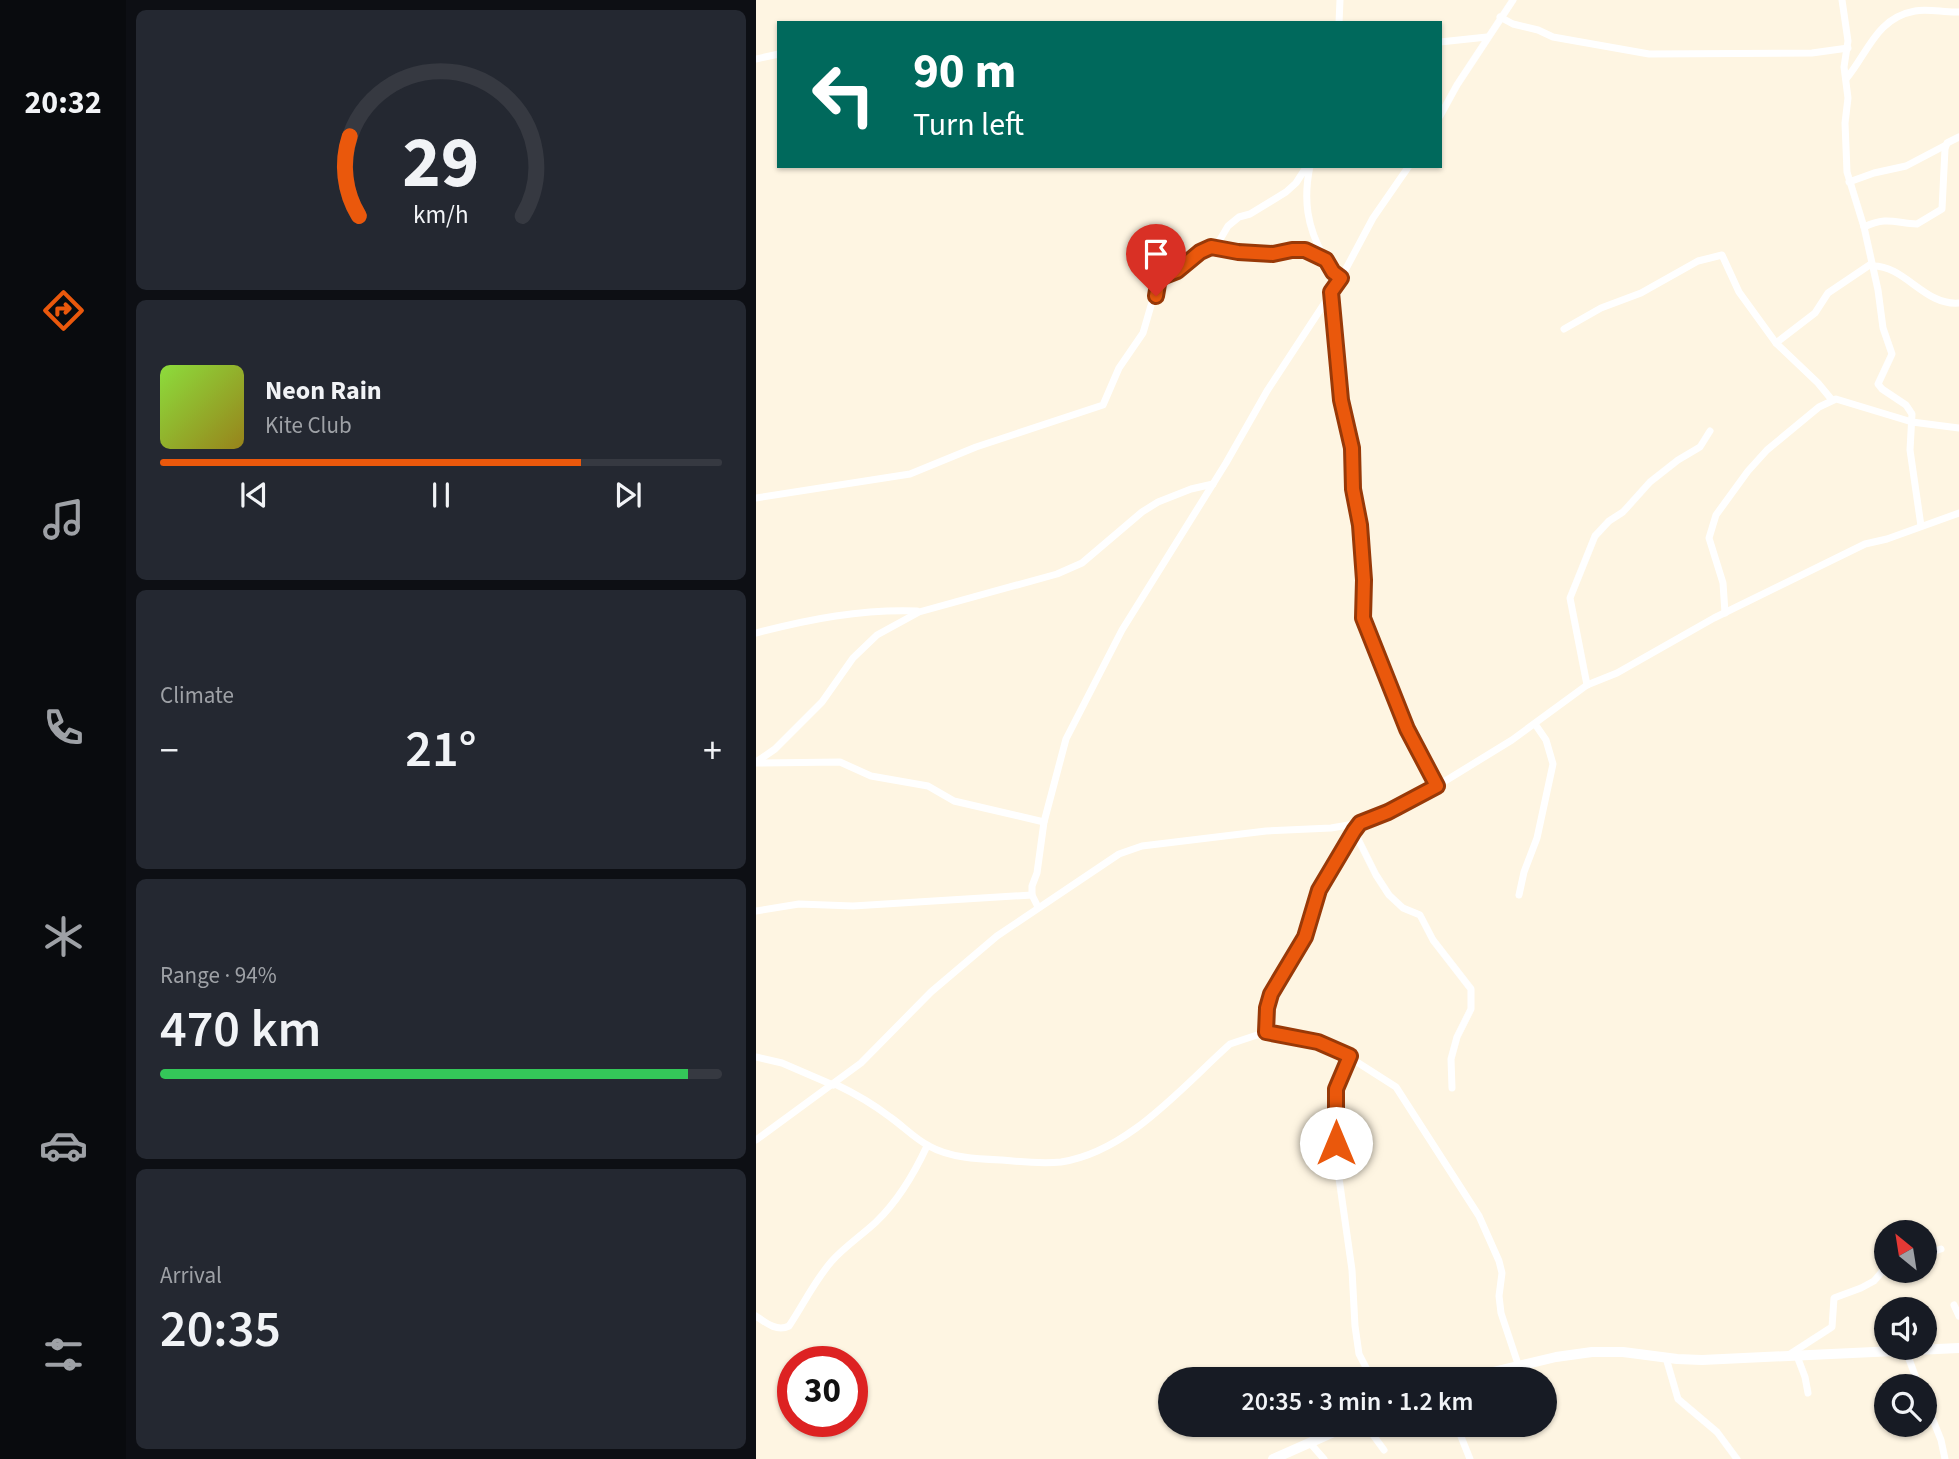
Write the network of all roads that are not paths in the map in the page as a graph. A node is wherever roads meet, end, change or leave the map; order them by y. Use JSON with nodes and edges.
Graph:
{"nodes":[{"id":1,"x":1340,"y":0,"type":"edge"},
{"id":2,"x":1513,"y":0,"type":"edge"},
{"id":3,"x":1842,"y":0,"type":"edge"},
{"id":4,"x":1959,"y":12,"type":"edge"},
{"id":5,"x":1500,"y":17,"type":"junction"},
{"id":6,"x":1339,"y":21,"type":"edge"},
{"id":7,"x":1487,"y":37,"type":"junction"},
{"id":8,"x":1442,"y":42,"type":"edge"},
{"id":9,"x":1848,"y":48,"type":"junction"},
{"id":10,"x":777,"y":54,"type":"edge"},
{"id":11,"x":756,"y":59,"type":"edge"},
{"id":12,"x":1846,"y":79,"type":"junction"},
{"id":13,"x":1442,"y":113,"type":"edge"},
{"id":14,"x":1959,"y":137,"type":"edge"},
{"id":15,"x":1946,"y":145,"type":"junction"},
{"id":16,"x":1306,"y":168,"type":"edge"},
{"id":17,"x":1308,"y":168,"type":"edge"},
{"id":18,"x":1408,"y":168,"type":"edge"},
{"id":19,"x":1849,"y":182,"type":"junction"},
{"id":20,"x":1864,"y":227,"type":"junction"},
{"id":21,"x":1211,"y":247,"type":"junction"},
{"id":22,"x":1326,"y":260,"type":"junction"},
{"id":23,"x":1871,"y":265,"type":"junction"},
{"id":24,"x":1341,"y":278,"type":"junction"},
{"id":25,"x":1331,"y":292,"type":"junction"},
{"id":26,"x":1959,"y":303,"type":"edge"},
{"id":27,"x":1564,"y":329,"type":"dead end"},
{"id":28,"x":1776,"y":343,"type":"junction"},
{"id":29,"x":1832,"y":400,"type":"junction"},
{"id":30,"x":1912,"y":422,"type":"junction"},
{"id":31,"x":1959,"y":428,"type":"edge"},
{"id":32,"x":1710,"y":431,"type":"dead end"},
{"id":33,"x":1213,"y":484,"type":"junction"},
{"id":34,"x":756,"y":498,"type":"edge"},
{"id":35,"x":1959,"y":513,"type":"edge"},
{"id":36,"x":1921,"y":526,"type":"junction"},
{"id":37,"x":919,"y":612,"type":"junction"},
{"id":38,"x":1725,"y":612,"type":"junction"},
{"id":39,"x":756,"y":633,"type":"edge"},
{"id":40,"x":1587,"y":685,"type":"junction"},
{"id":41,"x":1535,"y":724,"type":"junction"},
{"id":42,"x":756,"y":762,"type":"edge"},
{"id":43,"x":1437,"y":786,"type":"junction"},
{"id":44,"x":1044,"y":822,"type":"junction"},
{"id":45,"x":1360,"y":823,"type":"junction"},
{"id":46,"x":1354,"y":831,"type":"junction"},
{"id":47,"x":1032,"y":895,"type":"junction"},
{"id":48,"x":1519,"y":895,"type":"dead end"},
{"id":49,"x":1038,"y":907,"type":"junction"},
{"id":50,"x":756,"y":911,"type":"edge"},
{"id":51,"x":1266,"y":1032,"type":"junction"},
{"id":52,"x":1350,"y":1056,"type":"junction"},
{"id":53,"x":756,"y":1057,"type":"edge"},
{"id":54,"x":834,"y":1084,"type":"junction"},
{"id":55,"x":1452,"y":1088,"type":"dead end"},
{"id":56,"x":756,"y":1140,"type":"edge"},
{"id":57,"x":927,"y":1146,"type":"junction"},
{"id":58,"x":1941,"y":1249,"type":"dead end"},
{"id":59,"x":1937,"y":1250,"type":"edge"},
{"id":60,"x":1874,"y":1280,"type":"edge"},
{"id":61,"x":1954,"y":1305,"type":"dead end"},
{"id":62,"x":756,"y":1316,"type":"edge"},
{"id":63,"x":1959,"y":1316,"type":"edge"},
{"id":64,"x":1959,"y":1348,"type":"edge"},
{"id":65,"x":1937,"y":1349,"type":"edge"},
{"id":66,"x":1874,"y":1352,"type":"edge"},
{"id":67,"x":1792,"y":1356,"type":"junction"},
{"id":68,"x":1666,"y":1357,"type":"junction"},
{"id":69,"x":1366,"y":1367,"type":"edge"},
{"id":70,"x":1519,"y":1367,"type":"joint"},
{"id":71,"x":1808,"y":1393,"type":"dead end"},
{"id":72,"x":1937,"y":1430,"type":"edge"},
{"id":73,"x":1323,"y":1437,"type":"edge"},
{"id":74,"x":1374,"y":1437,"type":"edge"},
{"id":75,"x":1461,"y":1437,"type":"edge"},
{"id":76,"x":1310,"y":1443,"type":"junction"},
{"id":77,"x":1384,"y":1450,"type":"dead end"},
{"id":78,"x":1273,"y":1459,"type":"edge"},
{"id":79,"x":1324,"y":1459,"type":"edge"},
{"id":80,"x":1470,"y":1459,"type":"edge"},
{"id":81,"x":1737,"y":1459,"type":"edge"},
{"id":82,"x":1945,"y":1459,"type":"edge"}],
"edges":[{"from":1,"to":6,"type":"street"},
{"from":2,"to":5,"type":"street"},
{"from":3,"to":9,"type":"street"},
{"from":4,"to":12,"type":"street"},
{"from":5,"to":7,"type":"street"},
{"from":5,"to":9,"type":"street"},
{"from":7,"to":8,"type":"street"},
{"from":7,"to":13,"type":"street"},
{"from":9,"to":12,"type":"street"},
{"from":10,"to":11,"type":"street"},
{"from":12,"to":19,"type":"street"},
{"from":14,"to":15,"type":"street"},
{"from":15,"to":19,"type":"street"},
{"from":15,"to":20,"type":"street"},
{"from":16,"to":21,"type":"street"},
{"from":17,"to":22,"type":"street"},
{"from":18,"to":24,"type":"street"},
{"from":19,"to":20,"type":"street"},
{"from":20,"to":23,"type":"street"},
{"from":21,"to":22,"type":"street"},
{"from":21,"to":34,"type":"street"},
{"from":22,"to":24,"type":"street"},
{"from":23,"to":26,"type":"street"},
{"from":23,"to":28,"type":"street"},
{"from":23,"to":30,"type":"street"},
{"from":24,"to":25,"type":"street"},
{"from":25,"to":33,"type":"street"},
{"from":25,"to":43,"type":"street"},
{"from":27,"to":28,"type":"street"},
{"from":28,"to":29,"type":"street"},
{"from":29,"to":30,"type":"street"},
{"from":29,"to":38,"type":"street"},
{"from":30,"to":31,"type":"street"},
{"from":30,"to":36,"type":"street"},
{"from":32,"to":40,"type":"street"},
{"from":33,"to":37,"type":"street"},
{"from":33,"to":44,"type":"street"},
{"from":35,"to":36,"type":"street"},
{"from":36,"to":38,"type":"street"},
{"from":37,"to":39,"type":"street"},
{"from":37,"to":42,"type":"street"},
{"from":38,"to":40,"type":"street"},
{"from":40,"to":41,"type":"street"},
{"from":41,"to":43,"type":"street"},
{"from":41,"to":48,"type":"street"},
{"from":42,"to":44,"type":"street"},
{"from":43,"to":45,"type":"street"},
{"from":44,"to":47,"type":"street"},
{"from":45,"to":46,"type":"street"},
{"from":45,"to":49,"type":"street"},
{"from":46,"to":51,"type":"street"},
{"from":46,"to":55,"type":"street"},
{"from":47,"to":49,"type":"street"},
{"from":47,"to":50,"type":"street"},
{"from":49,"to":54,"type":"street"},
{"from":51,"to":52,"type":"street"},
{"from":51,"to":57,"type":"street"},
{"from":52,"to":69,"type":"street"},
{"from":52,"to":70,"type":"street"},
{"from":53,"to":54,"type":"street"},
{"from":54,"to":56,"type":"street"},
{"from":54,"to":57,"type":"street"},
{"from":57,"to":62,"type":"street"},
{"from":58,"to":59,"type":"street"},
{"from":60,"to":67,"type":"street"},
{"from":61,"to":63,"type":"street"},
{"from":64,"to":65,"type":"main road"},
{"from":66,"to":67,"type":"main road"},
{"from":67,"to":68,"type":"main road"},
{"from":67,"to":71,"type":"street"},
{"from":68,"to":70,"type":"main road"},
{"from":68,"to":81,"type":"street"},
{"from":72,"to":82,"type":"street"},
{"from":73,"to":76,"type":"main road"},
{"from":74,"to":77,"type":"street"},
{"from":75,"to":80,"type":"street"},
{"from":76,"to":78,"type":"main road"},
{"from":76,"to":79,"type":"street"}]}
